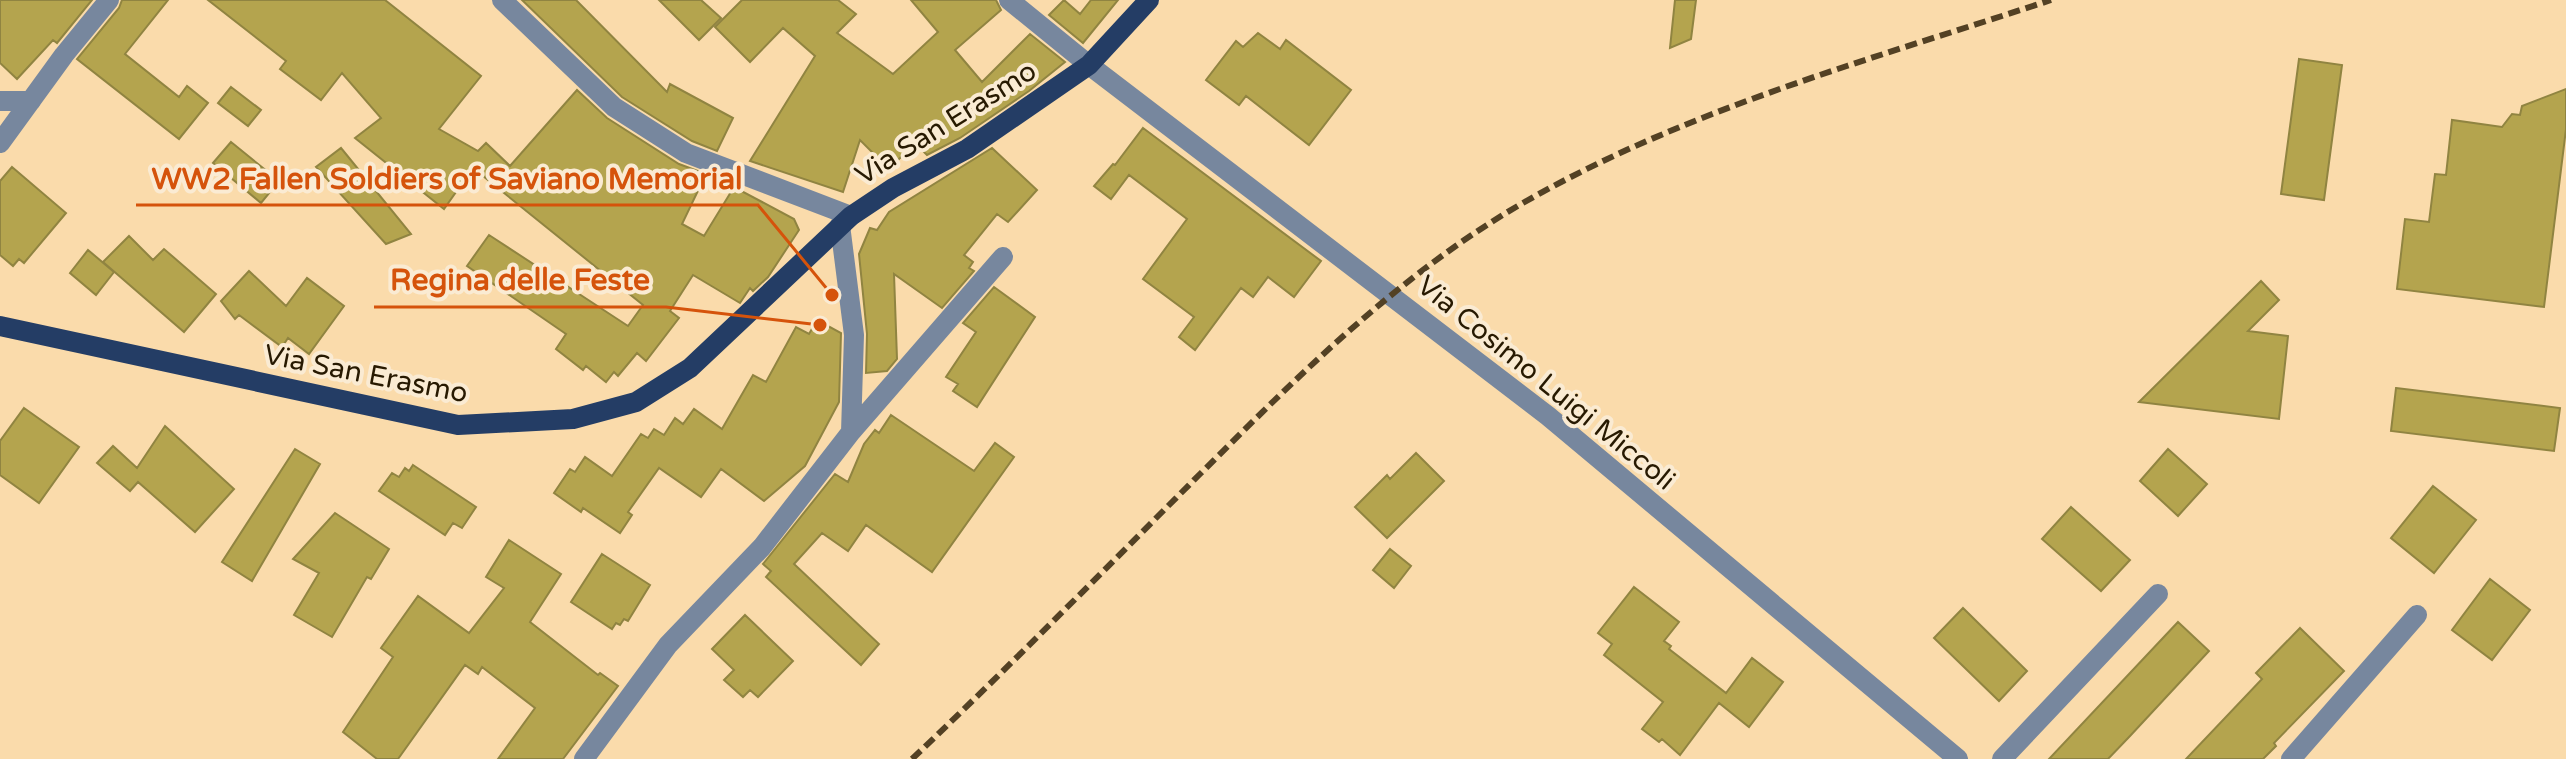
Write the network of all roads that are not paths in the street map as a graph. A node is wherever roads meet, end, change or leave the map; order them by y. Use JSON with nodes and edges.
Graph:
{"nodes":[{"id":1,"x":109,"y":0,"type":"edge"},
{"id":2,"x":502,"y":0,"type":"edge"},
{"id":3,"x":1009,"y":0,"type":"edge"},
{"id":4,"x":1149,"y":0,"type":"edge"},
{"id":5,"x":1089,"y":65,"type":"junction"},
{"id":6,"x":0,"y":101,"type":"edge"},
{"id":7,"x":31,"y":101,"type":"junction"},
{"id":8,"x":0,"y":143,"type":"edge"},
{"id":9,"x":846,"y":220,"type":"junction"},
{"id":10,"x":1003,"y":257,"type":"dead end"},
{"id":11,"x":0,"y":326,"type":"edge"},
{"id":12,"x":851,"y":432,"type":"junction"},
{"id":13,"x":2158,"y":594,"type":"dead end"},
{"id":14,"x":2417,"y":615,"type":"dead end"},
{"id":15,"x":584,"y":759,"type":"edge"},
{"id":16,"x":1958,"y":759,"type":"edge"},
{"id":17,"x":2002,"y":759,"type":"edge"},
{"id":18,"x":2291,"y":759,"type":"edge"}],
"edges":[{"from":1,"to":7,"type":"street"},
{"from":2,"to":9,"type":"street"},
{"from":3,"to":5,"type":"street","name":"Via Cosimo Luigi Miccoli"},
{"from":4,"to":5,"type":"main road","name":"Via San Erasmo"},
{"from":5,"to":9,"type":"main road","name":"Via San Erasmo"},
{"from":5,"to":16,"type":"street","name":"Via Cosimo Luigi Miccoli"},
{"from":6,"to":7,"type":"street"},
{"from":7,"to":8,"type":"street"},
{"from":9,"to":11,"type":"main road","name":"Via San Erasmo"},
{"from":9,"to":12,"type":"street"},
{"from":10,"to":12,"type":"street"},
{"from":12,"to":15,"type":"street"},
{"from":13,"to":17,"type":"street"},
{"from":14,"to":18,"type":"street"}]}
